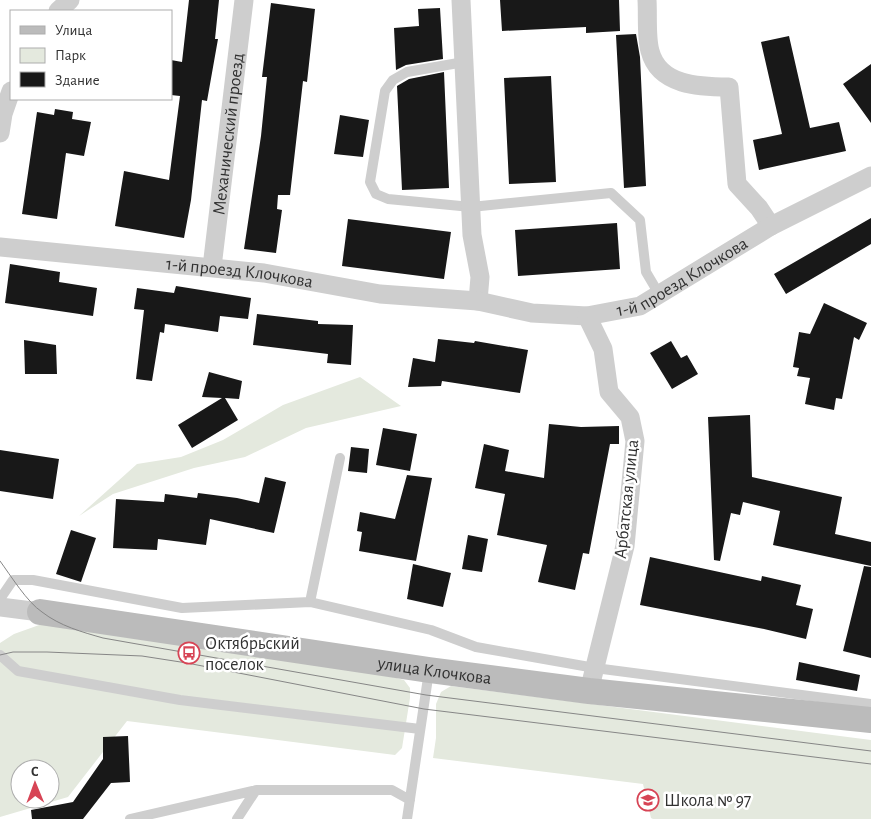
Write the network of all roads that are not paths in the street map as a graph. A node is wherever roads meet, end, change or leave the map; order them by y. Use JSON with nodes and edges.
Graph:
{"nodes":[{"id":1,"x":70,"y":0,"type":"edge"},
{"id":2,"x":244,"y":0,"type":"edge"},
{"id":3,"x":461,"y":0,"type":"edge"},
{"id":4,"x":647,"y":0,"type":"edge"},
{"id":5,"x":59,"y":10,"type":"edge"},
{"id":6,"x":464,"y":62,"type":"junction"},
{"id":7,"x":10,"y":94,"type":"edge"},
{"id":8,"x":0,"y":133,"type":"edge"},
{"id":9,"x":871,"y":176,"type":"edge"},
{"id":10,"x":471,"y":207,"type":"junction"},
{"id":11,"x":771,"y":226,"type":"junction"},
{"id":12,"x":0,"y":248,"type":"edge"},
{"id":13,"x":212,"y":267,"type":"junction"},
{"id":14,"x":658,"y":294,"type":"junction"},
{"id":15,"x":478,"y":300,"type":"junction"},
{"id":16,"x":587,"y":316,"type":"junction"},
{"id":17,"x":340,"y":458,"type":"dead end"},
{"id":18,"x":0,"y":599,"type":"edge"},
{"id":19,"x":310,"y":602,"type":"junction"},
{"id":20,"x":0,"y":607,"type":"edge"},
{"id":21,"x":40,"y":612,"type":"joint"},
{"id":22,"x":0,"y":655,"type":"edge"},
{"id":23,"x":429,"y":670,"type":"junction"},
{"id":24,"x":592,"y":680,"type":"junction"},
{"id":25,"x":871,"y":704,"type":"edge"},
{"id":26,"x":871,"y":720,"type":"edge"},
{"id":27,"x":420,"y":729,"type":"junction"},
{"id":28,"x":256,"y":790,"type":"junction"},
{"id":29,"x":410,"y":800,"type":"junction"},
{"id":30,"x":130,"y":819,"type":"edge"},
{"id":31,"x":237,"y":819,"type":"edge"},
{"id":32,"x":407,"y":819,"type":"edge"}],
"edges":[{"from":1,"to":5,"type":"street"},
{"from":2,"to":13,"type":"street","name":"Механический проезд"},
{"from":3,"to":6,"type":"street"},
{"from":4,"to":11,"type":"street"},
{"from":6,"to":10,"type":"street"},
{"from":6,"to":10,"type":"lane"},
{"from":7,"to":8,"type":"street"},
{"from":9,"to":11,"type":"street","name":"1-й проезд Клочкова"},
{"from":10,"to":14,"type":"lane"},
{"from":10,"to":15,"type":"street"},
{"from":11,"to":14,"type":"street","name":"1-й проезд Клочкова"},
{"from":12,"to":13,"type":"street","name":"1-й проезд Клочкова"},
{"from":13,"to":15,"type":"street","name":"1-й проезд Клочкова"},
{"from":14,"to":16,"type":"street","name":"1-й проезд Клочкова"},
{"from":15,"to":16,"type":"street","name":"1-й проезд Клочкова"},
{"from":16,"to":24,"type":"street","name":"Арбатская улица"},
{"from":17,"to":19,"type":"lane"},
{"from":18,"to":19,"type":"lane"},
{"from":19,"to":24,"type":"lane"},
{"from":20,"to":21,"type":"street","name":"улица Клочкова"},
{"from":21,"to":23,"type":"street","name":"улица Клочкова"},
{"from":22,"to":27,"type":"lane"},
{"from":23,"to":24,"type":"street","name":"улица Клочкова"},
{"from":23,"to":27,"type":"lane"},
{"from":24,"to":25,"type":"lane"},
{"from":24,"to":26,"type":"street","name":"улица Клочкова"},
{"from":27,"to":29,"type":"lane"},
{"from":28,"to":29,"type":"lane"},
{"from":28,"to":30,"type":"lane"},
{"from":28,"to":31,"type":"lane"},
{"from":29,"to":32,"type":"lane"}]}
